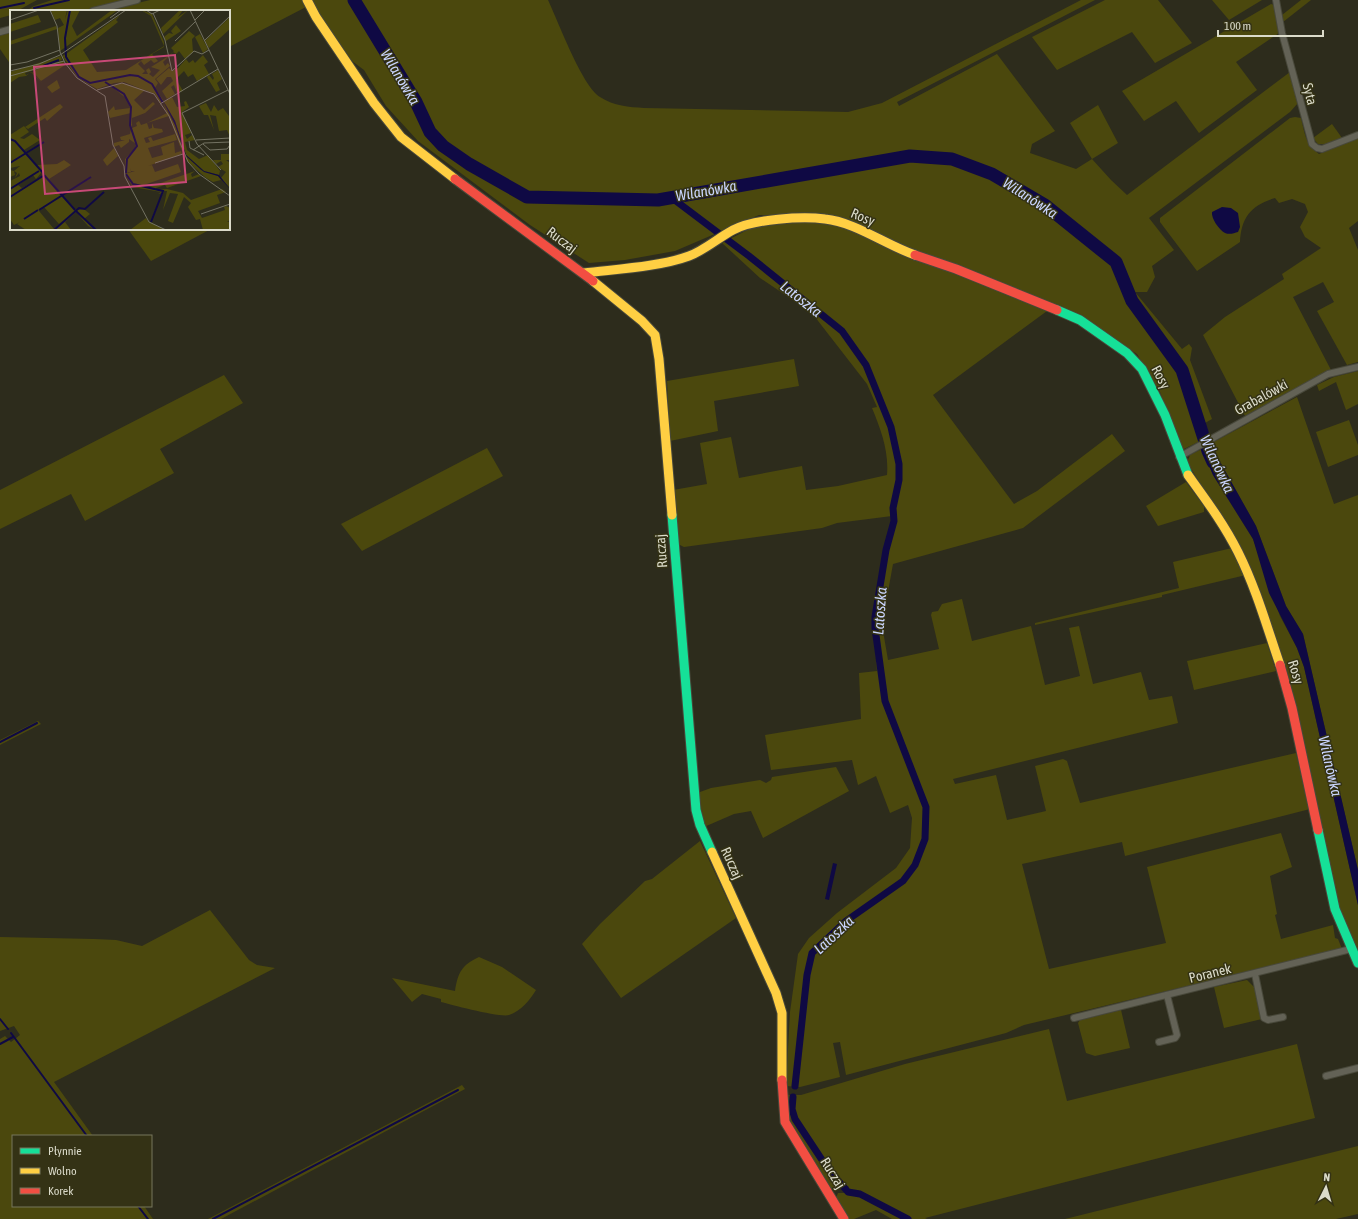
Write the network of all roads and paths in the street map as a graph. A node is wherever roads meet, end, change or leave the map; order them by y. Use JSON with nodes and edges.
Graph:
{"nodes":[{"id":1,"x":137,"y":0,"type":"edge"},
{"id":2,"x":307,"y":0,"type":"edge"},
{"id":3,"x":1276,"y":0,"type":"edge"},
{"id":4,"x":97,"y":10,"type":"edge"},
{"id":5,"x":10,"y":29,"type":"edge"},
{"id":6,"x":0,"y":32,"type":"edge"},
{"id":7,"x":1358,"y":135,"type":"edge"},
{"id":8,"x":584,"y":273,"type":"junction"},
{"id":9,"x":1358,"y":367,"type":"edge"},
{"id":10,"x":1179,"y":456,"type":"junction"},
{"id":11,"x":1351,"y":949,"type":"junction"},
{"id":12,"x":1358,"y":963,"type":"edge"},
{"id":13,"x":1254,"y":974,"type":"junction"},
{"id":14,"x":1167,"y":995,"type":"junction"},
{"id":15,"x":1283,"y":1017,"type":"dead end"},
{"id":16,"x":1074,"y":1018,"type":"dead end"},
{"id":17,"x":1159,"y":1042,"type":"dead end"},
{"id":18,"x":1358,"y":1068,"type":"edge"},
{"id":19,"x":1326,"y":1076,"type":"dead end"},
{"id":20,"x":844,"y":1219,"type":"edge"}],
"edges":[{"from":1,"to":4,"type":"street"},
{"from":2,"to":8,"type":"street","name":"Ruczaj"},
{"from":3,"to":7,"type":"street","name":"Syta"},
{"from":5,"to":6,"type":"street"},
{"from":8,"to":10,"type":"street","name":"Rosy"},
{"from":8,"to":20,"type":"street","name":"Ruczaj"},
{"from":9,"to":10,"type":"street","name":"Grabalówki"},
{"from":10,"to":11,"type":"street","name":"Rosy"},
{"from":11,"to":12,"type":"street","name":"Rosy"},
{"from":11,"to":13,"type":"street","name":"Poranek"},
{"from":13,"to":14,"type":"street","name":"Poranek"},
{"from":13,"to":15,"type":"street"},
{"from":14,"to":16,"type":"street","name":"Poranek"},
{"from":14,"to":17,"type":"street"},
{"from":18,"to":19,"type":"street"}]}
